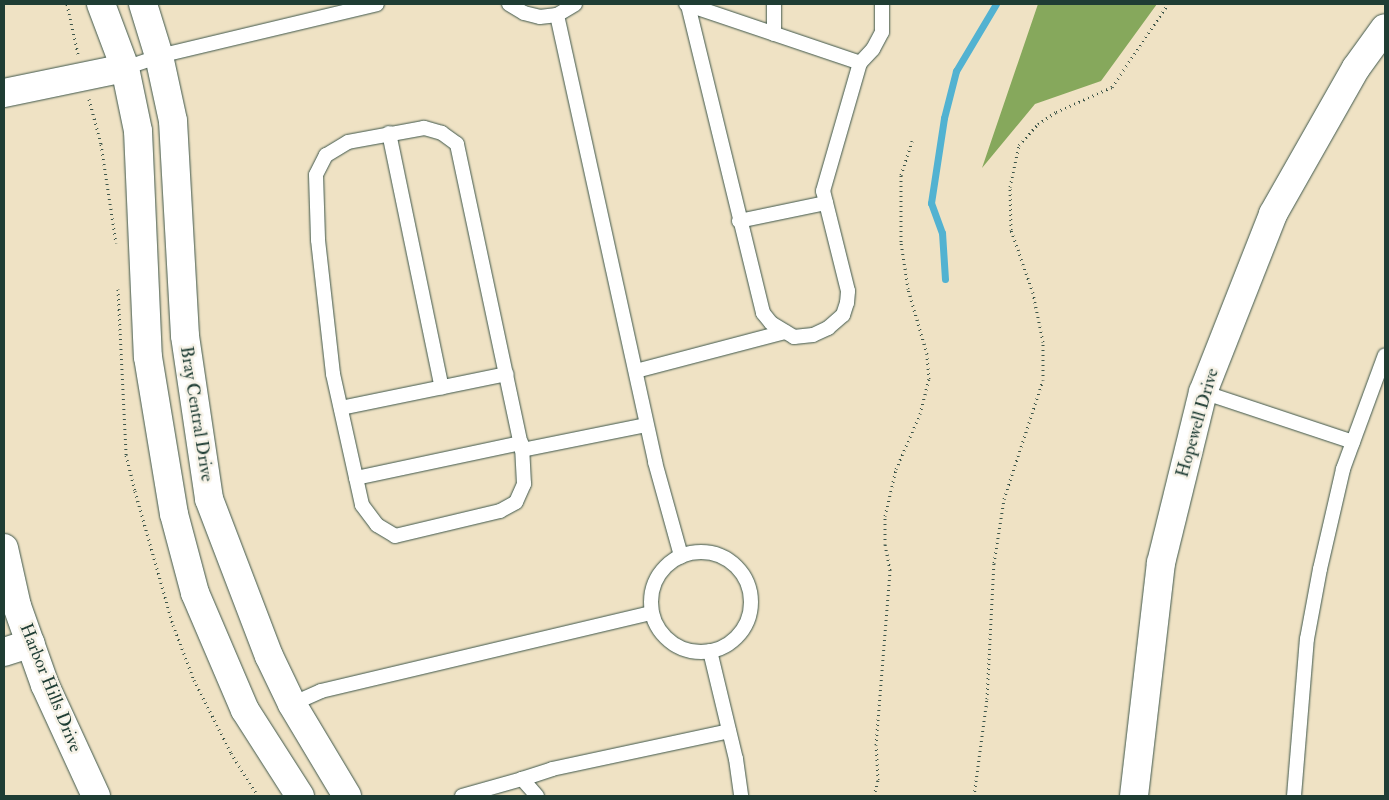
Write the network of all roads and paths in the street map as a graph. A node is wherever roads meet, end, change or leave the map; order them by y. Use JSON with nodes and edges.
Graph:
{"nodes":[{"id":1,"x":101,"y":4,"type":"edge"},
{"id":2,"x":143,"y":4,"type":"edge"},
{"id":3,"x":377,"y":4,"type":"edge"},
{"id":4,"x":509,"y":4,"type":"edge"},
{"id":5,"x":575,"y":4,"type":"edge"},
{"id":6,"x":687,"y":4,"type":"edge"},
{"id":7,"x":774,"y":4,"type":"edge"},
{"id":8,"x":882,"y":4,"type":"edge"},
{"id":9,"x":1168,"y":4,"type":"edge"},
{"id":10,"x":557,"y":14,"type":"junction"},
{"id":11,"x":1385,"y":28,"type":"edge"},
{"id":12,"x":774,"y":34,"type":"junction"},
{"id":13,"x":159,"y":56,"type":"junction"},
{"id":14,"x":860,"y":63,"type":"junction"},
{"id":15,"x":124,"y":68,"type":"junction"},
{"id":16,"x":4,"y":93,"type":"edge"},
{"id":17,"x":388,"y":133,"type":"junction"},
{"id":18,"x":912,"y":142,"type":"dead end"},
{"id":19,"x":826,"y":203,"type":"junction"},
{"id":20,"x":739,"y":221,"type":"junction"},
{"id":21,"x":785,"y":332,"type":"junction"},
{"id":22,"x":1385,"y":355,"type":"edge"},
{"id":23,"x":636,"y":371,"type":"junction"},
{"id":24,"x":507,"y":374,"type":"junction"},
{"id":25,"x":442,"y":388,"type":"junction"},
{"id":26,"x":1203,"y":392,"type":"junction"},
{"id":27,"x":341,"y":408,"type":"junction"},
{"id":28,"x":646,"y":425,"type":"junction"},
{"id":29,"x":1353,"y":442,"type":"junction"},
{"id":30,"x":521,"y":447,"type":"junction"},
{"id":31,"x":356,"y":478,"type":"junction"},
{"id":32,"x":4,"y":548,"type":"edge"},
{"id":33,"x":682,"y":556,"type":"junction"},
{"id":34,"x":652,"y":613,"type":"junction"},
{"id":35,"x":31,"y":643,"type":"junction"},
{"id":36,"x":710,"y":651,"type":"junction"},
{"id":37,"x":4,"y":652,"type":"edge"},
{"id":38,"x":292,"y":704,"type":"junction"},
{"id":39,"x":729,"y":732,"type":"junction"},
{"id":40,"x":522,"y":780,"type":"junction"},
{"id":41,"x":96,"y":796,"type":"edge"},
{"id":42,"x":300,"y":796,"type":"edge"},
{"id":43,"x":347,"y":796,"type":"edge"},
{"id":44,"x":462,"y":796,"type":"edge"},
{"id":45,"x":537,"y":796,"type":"edge"},
{"id":46,"x":741,"y":796,"type":"edge"},
{"id":47,"x":874,"y":796,"type":"edge"},
{"id":48,"x":974,"y":796,"type":"edge"},
{"id":49,"x":1134,"y":796,"type":"edge"},
{"id":50,"x":1294,"y":796,"type":"edge"}],
"edges":[{"from":1,"to":15,"type":"street"},
{"from":2,"to":13,"type":"street","name":"Bray Central Drive"},
{"from":3,"to":13,"type":"lane"},
{"from":4,"to":10,"type":"lane"},
{"from":5,"to":10,"type":"lane"},
{"from":6,"to":12,"type":"lane"},
{"from":6,"to":20,"type":"lane"},
{"from":7,"to":12,"type":"lane"},
{"from":8,"to":14,"type":"lane"},
{"from":9,"to":48,"type":"path"},
{"from":10,"to":23,"type":"lane"},
{"from":11,"to":26,"type":"street","name":"Hopewell Drive"},
{"from":12,"to":14,"type":"lane"},
{"from":13,"to":15,"type":"lane"},
{"from":13,"to":38,"type":"street","name":"Bray Central Drive"},
{"from":14,"to":19,"type":"lane"},
{"from":15,"to":16,"type":"street"},
{"from":15,"to":42,"type":"street"},
{"from":17,"to":24,"type":"lane"},
{"from":17,"to":25,"type":"lane"},
{"from":17,"to":27,"type":"lane"},
{"from":18,"to":47,"type":"path"},
{"from":19,"to":20,"type":"lane"},
{"from":19,"to":21,"type":"lane"},
{"from":20,"to":21,"type":"lane"},
{"from":21,"to":23,"type":"lane"},
{"from":22,"to":29,"type":"lane"},
{"from":23,"to":28,"type":"lane"},
{"from":24,"to":25,"type":"lane"},
{"from":24,"to":30,"type":"lane"},
{"from":25,"to":27,"type":"lane"},
{"from":26,"to":29,"type":"lane"},
{"from":26,"to":49,"type":"street","name":"Hopewell Drive"},
{"from":27,"to":31,"type":"lane"},
{"from":28,"to":30,"type":"lane"},
{"from":28,"to":33,"type":"lane"},
{"from":29,"to":50,"type":"lane"},
{"from":30,"to":31,"type":"lane"},
{"from":30,"to":31,"type":"lane"},
{"from":32,"to":35,"type":"street","name":"Harbor Hills Drive"},
{"from":33,"to":34,"type":"lane"},
{"from":33,"to":36,"type":"lane"},
{"from":34,"to":36,"type":"lane"},
{"from":34,"to":38,"type":"lane"},
{"from":35,"to":37,"type":"street"},
{"from":35,"to":41,"type":"street","name":"Harbor Hills Drive"},
{"from":36,"to":39,"type":"lane"},
{"from":38,"to":43,"type":"street","name":"Bray Central Drive"},
{"from":39,"to":40,"type":"lane"},
{"from":39,"to":46,"type":"lane"},
{"from":40,"to":44,"type":"lane"},
{"from":40,"to":45,"type":"lane"}]}
